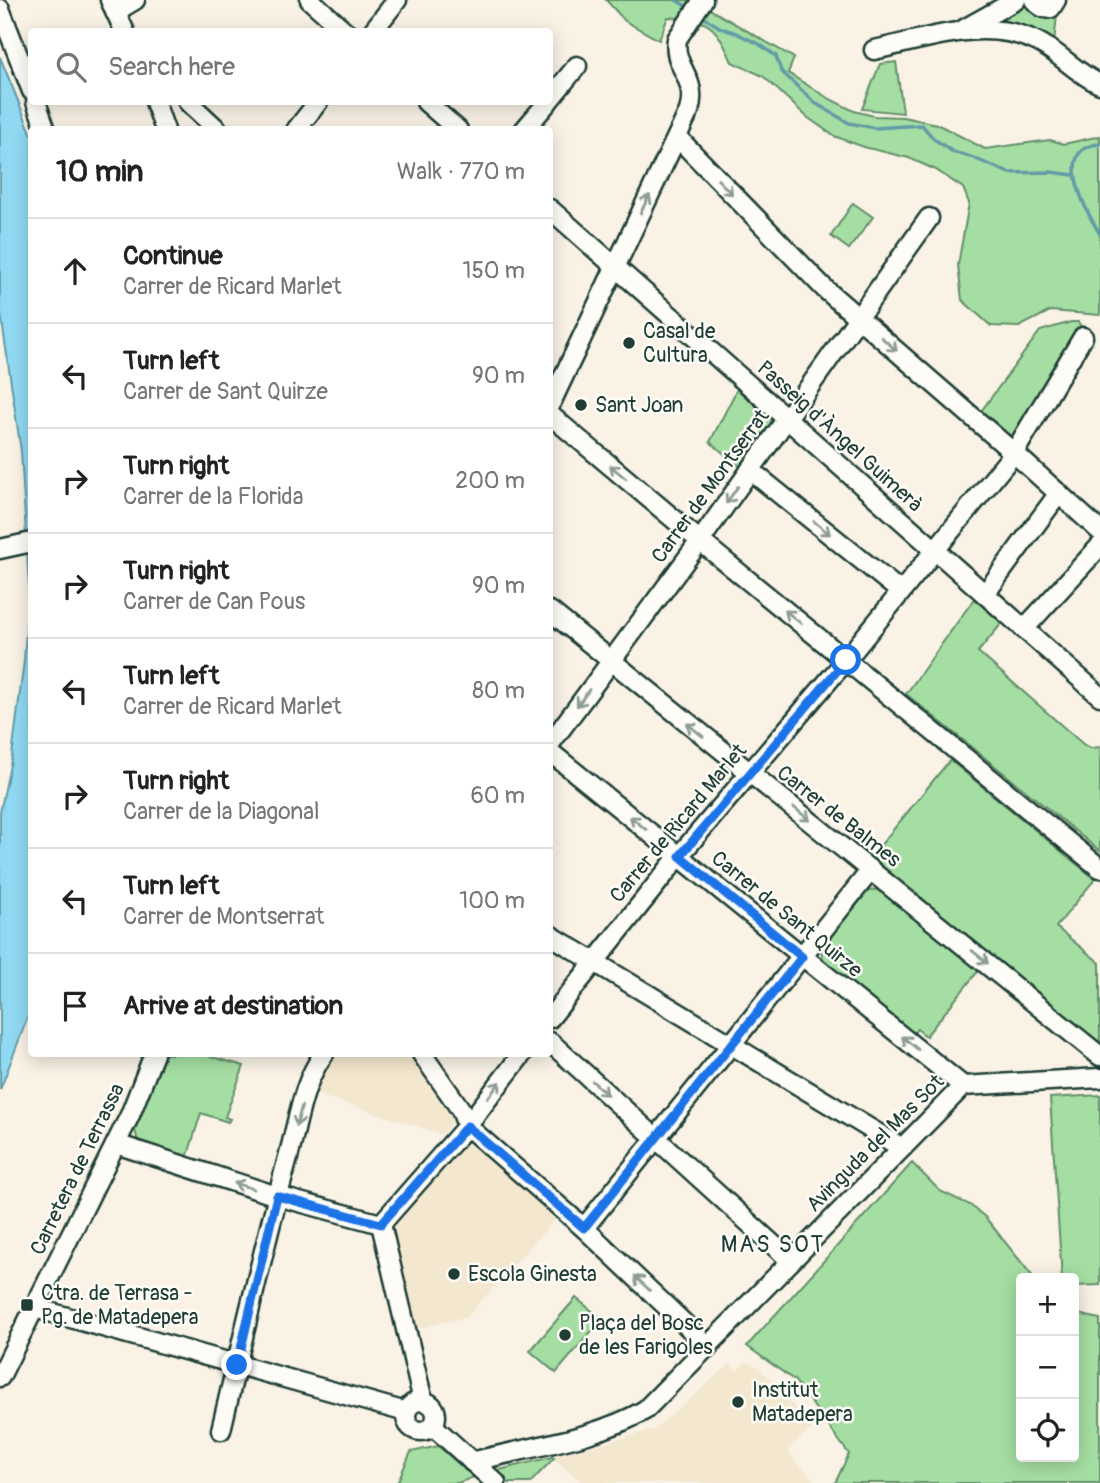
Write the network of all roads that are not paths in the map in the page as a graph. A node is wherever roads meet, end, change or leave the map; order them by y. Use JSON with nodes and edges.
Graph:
{"nodes":[{"id":1,"x":135,"y":0,"type":"edge"},
{"id":2,"x":310,"y":0,"type":"edge"},
{"id":3,"x":397,"y":0,"type":"edge"},
{"id":4,"x":702,"y":0,"type":"edge"},
{"id":5,"x":1016,"y":0,"type":"edge"},
{"id":6,"x":1034,"y":0,"type":"edge"},
{"id":7,"x":1056,"y":0,"type":"edge"},
{"id":8,"x":0,"y":9,"type":"edge"},
{"id":9,"x":120,"y":20,"type":"edge"},
{"id":10,"x":342,"y":28,"type":"edge"},
{"id":11,"x":375,"y":28,"type":"edge"},
{"id":12,"x":961,"y":30,"type":"junction"},
{"id":13,"x":874,"y":50,"type":"dead end"},
{"id":14,"x":577,"y":66,"type":"dead end"},
{"id":15,"x":28,"y":81,"type":"edge"},
{"id":16,"x":1100,"y":85,"type":"edge"},
{"id":17,"x":553,"y":95,"type":"edge"},
{"id":18,"x":37,"y":105,"type":"edge"},
{"id":19,"x":156,"y":105,"type":"edge"},
{"id":20,"x":191,"y":105,"type":"edge"},
{"id":21,"x":316,"y":105,"type":"edge"},
{"id":22,"x":429,"y":105,"type":"edge"},
{"id":23,"x":545,"y":105,"type":"edge"},
{"id":24,"x":45,"y":126,"type":"edge"},
{"id":25,"x":164,"y":126,"type":"edge"},
{"id":26,"x":214,"y":126,"type":"edge"},
{"id":27,"x":299,"y":126,"type":"edge"},
{"id":28,"x":453,"y":126,"type":"edge"},
{"id":29,"x":527,"y":126,"type":"edge"},
{"id":30,"x":678,"y":138,"type":"junction"},
{"id":31,"x":553,"y":212,"type":"edge"},
{"id":32,"x":929,"y":218,"type":"dead end"},
{"id":33,"x":615,"y":265,"type":"junction"},
{"id":34,"x":858,"y":318,"type":"junction"},
{"id":35,"x":1083,"y":337,"type":"dead end"},
{"id":36,"x":553,"y":399,"type":"edge"},
{"id":37,"x":553,"y":418,"type":"edge"},
{"id":38,"x":786,"y":419,"type":"junction"},
{"id":39,"x":1014,"y":453,"type":"junction"},
{"id":40,"x":750,"y":470,"type":"junction"},
{"id":41,"x":1059,"y":493,"type":"junction"},
{"id":42,"x":1100,"y":531,"type":"edge"},
{"id":43,"x":700,"y":541,"type":"junction"},
{"id":44,"x":28,"y":543,"type":"edge"},
{"id":45,"x":1100,"y":546,"type":"edge"},
{"id":46,"x":0,"y":549,"type":"edge"},
{"id":47,"x":934,"y":551,"type":"junction"},
{"id":48,"x":901,"y":592,"type":"junction"},
{"id":49,"x":985,"y":594,"type":"junction"},
{"id":50,"x":553,"y":614,"type":"edge"},
{"id":51,"x":1024,"y":629,"type":"junction"},
{"id":52,"x":846,"y":660,"type":"junction"},
{"id":53,"x":610,"y":661,"type":"junction"},
{"id":54,"x":1100,"y":696,"type":"edge"},
{"id":55,"x":553,"y":740,"type":"edge"},
{"id":56,"x":553,"y":754,"type":"edge"},
{"id":57,"x":748,"y":773,"type":"junction"},
{"id":58,"x":680,"y":856,"type":"junction"},
{"id":59,"x":1100,"y":868,"type":"edge"},
{"id":60,"x":871,"y":870,"type":"junction"},
{"id":61,"x":553,"y":937,"type":"edge"},
{"id":62,"x":802,"y":957,"type":"junction"},
{"id":63,"x":594,"y":962,"type":"junction"},
{"id":64,"x":553,"y":1014,"type":"edge"},
{"id":65,"x":553,"y":1045,"type":"edge"},
{"id":66,"x":732,"y":1046,"type":"junction"},
{"id":67,"x":1100,"y":1056,"type":"edge"},
{"id":68,"x":153,"y":1057,"type":"edge"},
{"id":69,"x":322,"y":1057,"type":"edge"},
{"id":70,"x":424,"y":1057,"type":"edge"},
{"id":71,"x":520,"y":1057,"type":"edge"},
{"id":72,"x":1100,"y":1078,"type":"edge"},
{"id":73,"x":963,"y":1086,"type":"junction"},
{"id":74,"x":467,"y":1126,"type":"junction"},
{"id":75,"x":656,"y":1138,"type":"junction"},
{"id":76,"x":116,"y":1144,"type":"junction"},
{"id":77,"x":902,"y":1148,"type":"junction"},
{"id":78,"x":277,"y":1196,"type":"junction"},
{"id":79,"x":381,"y":1224,"type":"junction"},
{"id":80,"x":584,"y":1228,"type":"junction"},
{"id":81,"x":791,"y":1261,"type":"junction"},
{"id":82,"x":35,"y":1308,"type":"junction"},
{"id":83,"x":709,"y":1347,"type":"junction"},
{"id":84,"x":237,"y":1365,"type":"junction"},
{"id":85,"x":0,"y":1377,"type":"edge"},
{"id":86,"x":423,"y":1401,"type":"junction"},
{"id":87,"x":406,"y":1412,"type":"junction"},
{"id":88,"x":433,"y":1426,"type":"junction"},
{"id":89,"x":221,"y":1430,"type":"dead end"},
{"id":90,"x":472,"y":1462,"type":"junction"},
{"id":91,"x":496,"y":1483,"type":"edge"}],
"edges":[{"from":1,"to":9,"type":"street"},
{"from":2,"to":10,"type":"street"},
{"from":3,"to":11,"type":"street"},
{"from":4,"to":30,"type":"street"},
{"from":5,"to":12,"type":"street"},
{"from":6,"to":7,"type":"street"},
{"from":8,"to":15,"type":"street"},
{"from":12,"to":13,"type":"street"},
{"from":12,"to":16,"type":"street"},
{"from":14,"to":17,"type":"street"},
{"from":18,"to":24,"type":"street"},
{"from":19,"to":25,"type":"street"},
{"from":20,"to":26,"type":"street"},
{"from":21,"to":27,"type":"street"},
{"from":22,"to":28,"type":"street"},
{"from":23,"to":29,"type":"street"},
{"from":33,"to":30,"type":"street","one_way":true},
{"from":30,"to":34,"type":"street","one_way":true},
{"from":31,"to":33,"type":"street","name":"Passeig d'Àngel Guimerà"},
{"from":32,"to":34,"type":"street","name":"Carrer de Montserrat"},
{"from":33,"to":36,"type":"street"},
{"from":33,"to":38,"type":"street","name":"Passeig d'Àngel Guimerà"},
{"from":34,"to":38,"type":"street","name":"Carrer de Montserrat"},
{"from":34,"to":39,"type":"street","one_way":true},
{"from":35,"to":39,"type":"street","name":"Carrer de Ricard Marlet"},
{"from":43,"to":37,"type":"street","one_way":true},
{"from":38,"to":40,"type":"street","name":"Carrer de Montserrat"},
{"from":38,"to":47,"type":"street","name":"Passeig d'Àngel Guimerà"},
{"from":39,"to":41,"type":"street"},
{"from":39,"to":47,"type":"street","name":"Carrer de Ricard Marlet"},
{"from":40,"to":43,"type":"street","name":"Carrer de Montserrat","one_way":true},
{"from":40,"to":48,"type":"street","one_way":true},
{"from":41,"to":42,"type":"street"},
{"from":41,"to":49,"type":"street"},
{"from":52,"to":43,"type":"street","one_way":true},
{"from":43,"to":53,"type":"street","name":"Carrer de Montserrat"},
{"from":44,"to":46,"type":"street"},
{"from":45,"to":51,"type":"street"},
{"from":47,"to":48,"type":"street","name":"Carrer de Ricard Marlet"},
{"from":47,"to":49,"type":"street","name":"Passeig d'Àngel Guimerà"},
{"from":48,"to":52,"type":"street","name":"Carrer de Ricard Marlet"},
{"from":49,"to":51,"type":"street","name":"Passeig d'Àngel Guimerà"},
{"from":50,"to":53,"type":"street","name":"Carrer de Balmes"},
{"from":51,"to":54,"type":"street","name":"Passeig d'Àngel Guimerà"},
{"from":52,"to":57,"type":"street","name":"Carrer de Ricard Marlet"},
{"from":52,"to":59,"type":"street"},
{"from":53,"to":55,"type":"street","name":"Carrer de Montserrat","one_way":true},
{"from":57,"to":53,"type":"street","name":"Carrer de Balmes","one_way":true},
{"from":58,"to":56,"type":"street","name":"Carrer de Sant Quirze","one_way":true},
{"from":57,"to":58,"type":"street","name":"Carrer de Ricard Marlet"},
{"from":57,"to":60,"type":"street","name":"Carrer de Balmes","one_way":true},
{"from":58,"to":62,"type":"street","name":"Carrer de Sant Quirze"},
{"from":58,"to":63,"type":"street","name":"Carrer de Ricard Marlet"},
{"from":60,"to":62,"type":"street"},
{"from":60,"to":67,"type":"street","name":"Carrer de Balmes","one_way":true},
{"from":61,"to":63,"type":"street"},
{"from":62,"to":66,"type":"street"},
{"from":73,"to":62,"type":"street","name":"Carrer de Sant Quirze","one_way":true},
{"from":63,"to":64,"type":"street","name":"Carrer de Ricard Marlet"},
{"from":63,"to":66,"type":"street"},
{"from":65,"to":75,"type":"street","one_way":true},
{"from":66,"to":75,"type":"street"},
{"from":66,"to":77,"type":"street"},
{"from":68,"to":76,"type":"street","name":"Carretera de Terrassa"},
{"from":69,"to":78,"type":"street","one_way":true},
{"from":70,"to":74,"type":"street"},
{"from":74,"to":71,"type":"street","one_way":true},
{"from":72,"to":73,"type":"street","name":"Avinguda del Mas Sot"},
{"from":73,"to":77,"type":"street","name":"Avinguda del Mas Sot"},
{"from":74,"to":79,"type":"street"},
{"from":74,"to":80,"type":"street"},
{"from":75,"to":80,"type":"street"},
{"from":75,"to":81,"type":"street"},
{"from":78,"to":76,"type":"street","one_way":true},
{"from":76,"to":82,"type":"street","name":"Carretera de Terrassa"},
{"from":77,"to":81,"type":"street","name":"Avinguda del Mas Sot"},
{"from":78,"to":79,"type":"street"},
{"from":78,"to":84,"type":"street"},
{"from":79,"to":86,"type":"street"},
{"from":83,"to":80,"type":"street","one_way":true},
{"from":81,"to":83,"type":"street","name":"Avinguda del Mas Sot"},
{"from":82,"to":84,"type":"street"},
{"from":82,"to":85,"type":"street","name":"Carretera de Terrassa"},
{"from":83,"to":90,"type":"street","name":"Avinguda del Mas Sot"},
{"from":84,"to":87,"type":"street"},
{"from":84,"to":89,"type":"street"},
{"from":86,"to":87,"type":"street"},
{"from":86,"to":88,"type":"street"},
{"from":87,"to":88,"type":"street"},
{"from":88,"to":90,"type":"street"},
{"from":90,"to":91,"type":"street"}]}
